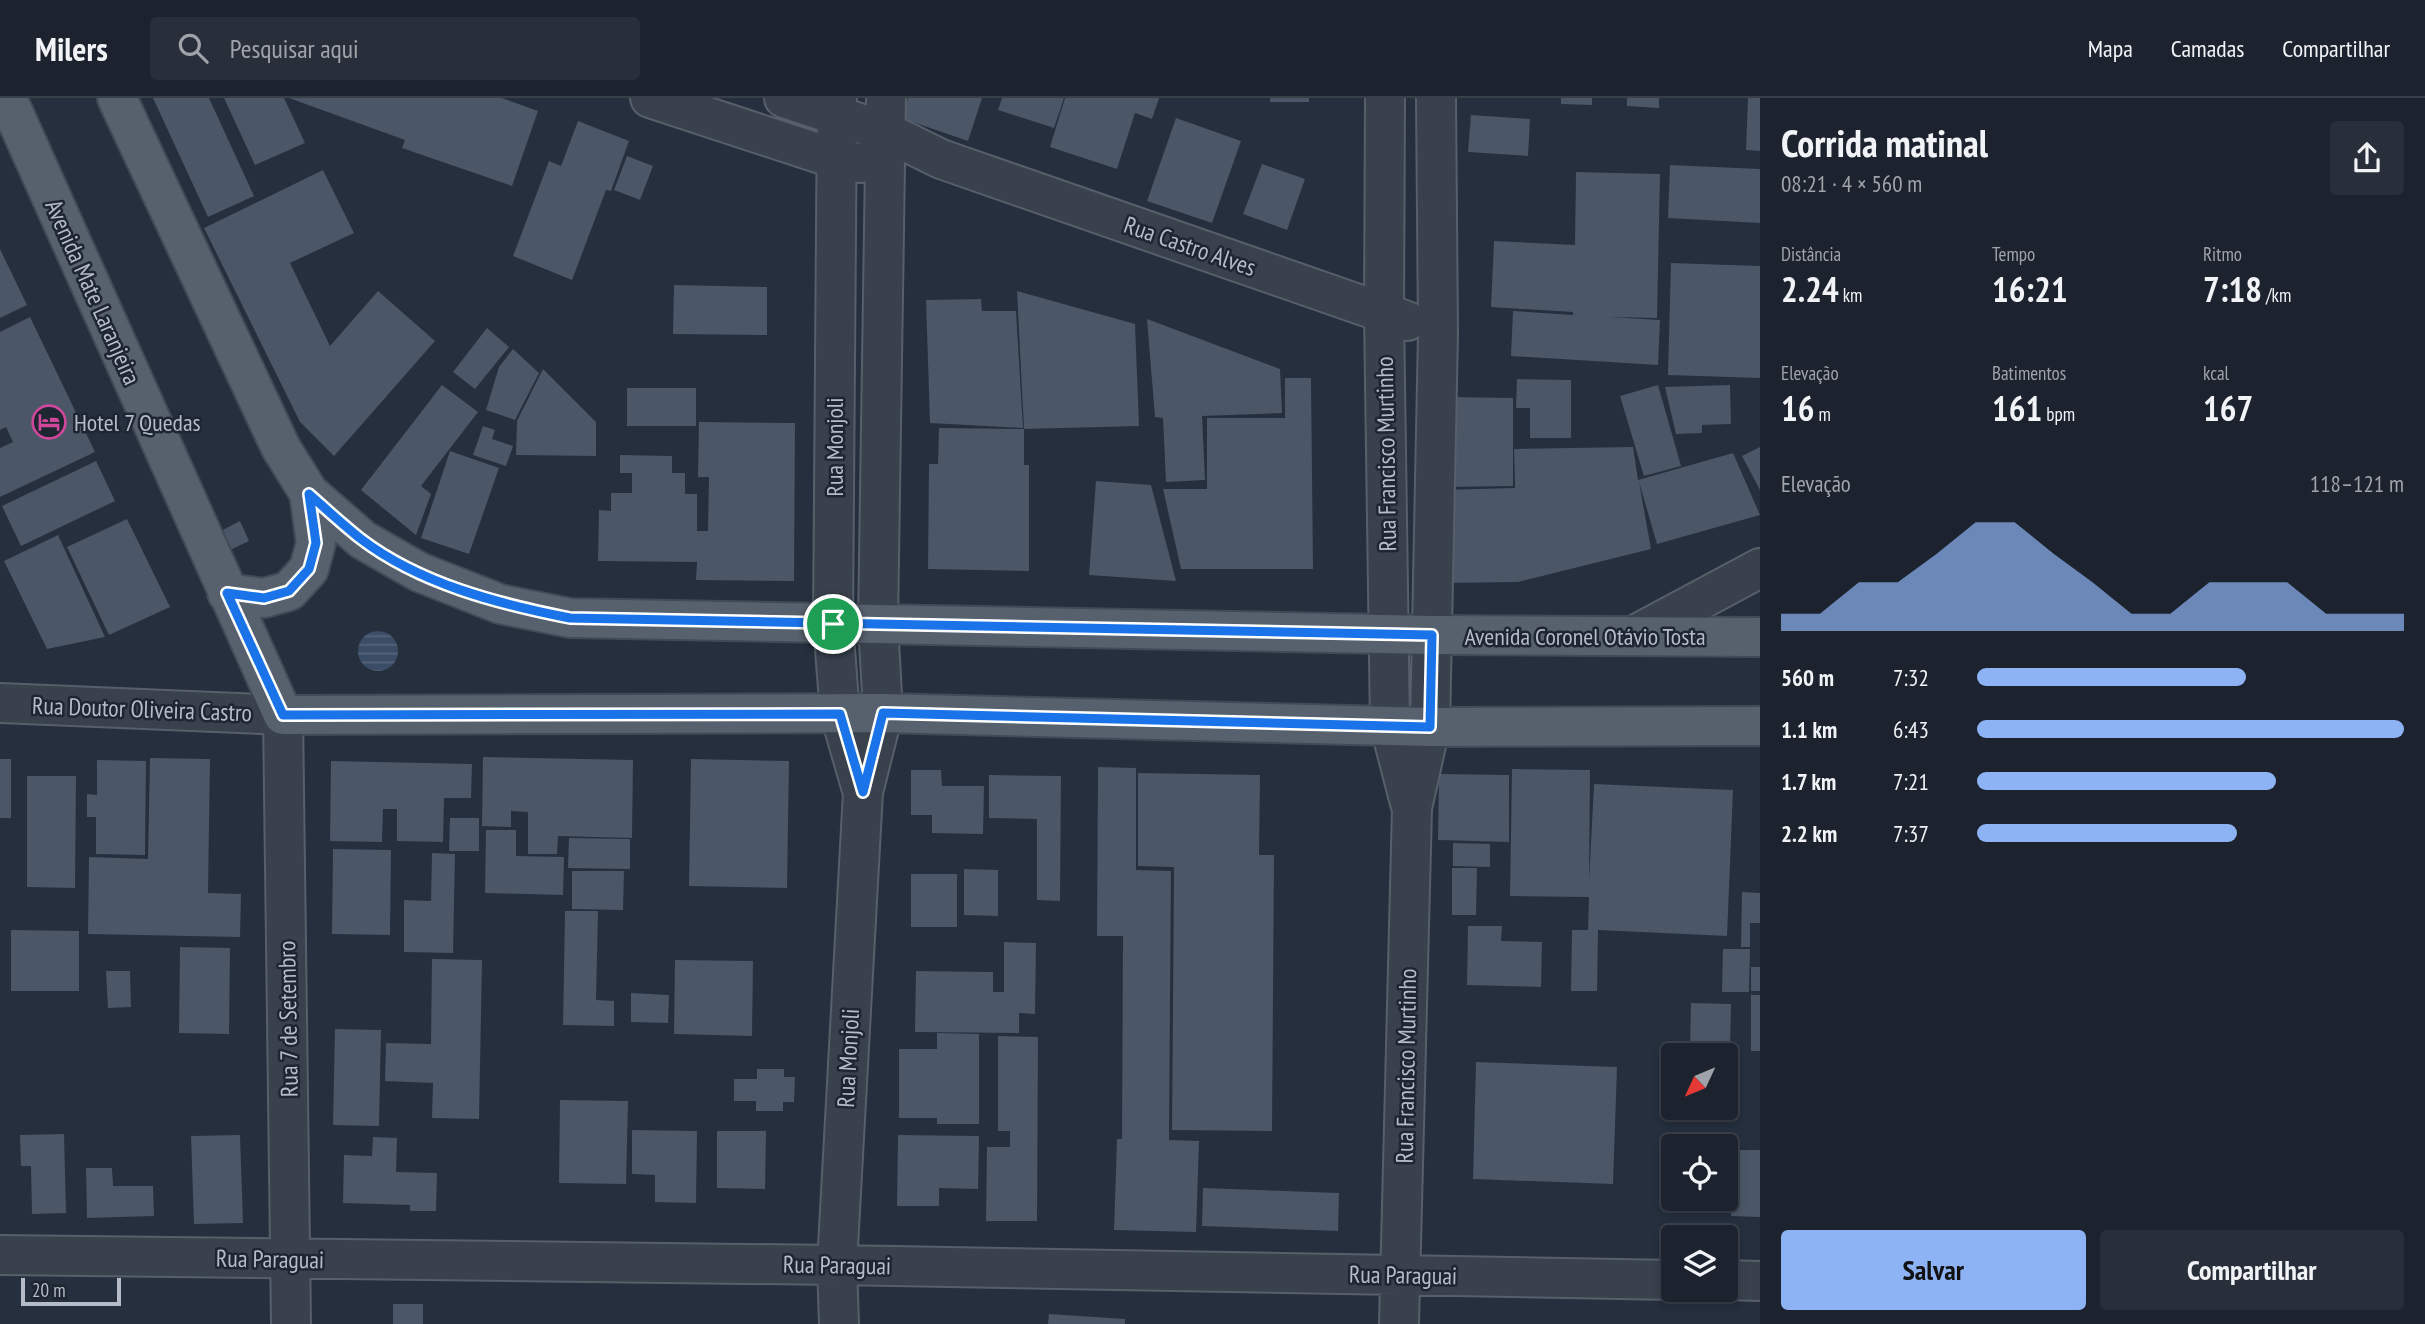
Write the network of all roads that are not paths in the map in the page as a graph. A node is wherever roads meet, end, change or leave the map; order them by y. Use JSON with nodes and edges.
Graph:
{"nodes":[{"id":1,"x":7,"y":98,"type":"edge"},
{"id":2,"x":117,"y":98,"type":"edge"},
{"id":3,"x":651,"y":98,"type":"edge"},
{"id":4,"x":784,"y":98,"type":"edge"},
{"id":5,"x":1385,"y":98,"type":"edge"},
{"id":6,"x":1436,"y":98,"type":"edge"},
{"id":7,"x":837,"y":107,"type":"edge"},
{"id":8,"x":886,"y":132,"type":"edge"},
{"id":9,"x":1385,"y":141,"type":"junction"},
{"id":10,"x":1436,"y":144,"type":"junction"},
{"id":11,"x":836,"y":159,"type":"junction"},
{"id":12,"x":1384,"y":313,"type":"junction"},
{"id":13,"x":1438,"y":333,"type":"junction"},
{"id":14,"x":309,"y":494,"type":"junction"},
{"id":15,"x":1760,"y":568,"type":"edge"},
{"id":16,"x":227,"y":593,"type":"junction"},
{"id":17,"x":833,"y":624,"type":"junction"},
{"id":18,"x":878,"y":624,"type":"junction"},
{"id":19,"x":1388,"y":634,"type":"junction"},
{"id":20,"x":1432,"y":635,"type":"junction"},
{"id":21,"x":1635,"y":635,"type":"junction"},
{"id":22,"x":1760,"y":637,"type":"edge"},
{"id":23,"x":0,"y":703,"type":"edge"},
{"id":24,"x":883,"y":713,"type":"junction"},
{"id":25,"x":840,"y":714,"type":"junction"},
{"id":26,"x":283,"y":715,"type":"junction"},
{"id":27,"x":1390,"y":726,"type":"junction"},
{"id":28,"x":1760,"y":726,"type":"edge"},
{"id":29,"x":1430,"y":727,"type":"junction"},
{"id":30,"x":863,"y":792,"type":"junction"},
{"id":31,"x":1412,"y":808,"type":"junction"},
{"id":32,"x":0,"y":1255,"type":"edge"},
{"id":33,"x":291,"y":1260,"type":"junction"},
{"id":34,"x":837,"y":1265,"type":"junction"},
{"id":35,"x":1401,"y":1276,"type":"junction"},
{"id":36,"x":1661,"y":1280,"type":"edge"},
{"id":37,"x":1738,"y":1280,"type":"edge"},
{"id":38,"x":1760,"y":1281,"type":"edge"},
{"id":39,"x":291,"y":1324,"type":"edge"},
{"id":40,"x":839,"y":1324,"type":"edge"},
{"id":41,"x":1399,"y":1324,"type":"edge"}],
"edges":[{"from":1,"to":16,"type":"main road","name":"Avenida Mate Laranjeira"},
{"from":2,"to":14,"type":"main road"},
{"from":3,"to":11,"type":"street","name":"Rua Castro Alves"},
{"from":4,"to":7,"type":"street","name":"Rua Castro Alves"},
{"from":5,"to":9,"type":"street","name":"Rua Francisco Murtinho"},
{"from":6,"to":10,"type":"street","name":"Rua Francisco Murtinho"},
{"from":7,"to":8,"type":"street","name":"Rua Castro Alves"},
{"from":7,"to":11,"type":"street","name":"Rua Monjoli"},
{"from":8,"to":11,"type":"street","name":"Rua Castro Alves"},
{"from":8,"to":12,"type":"street","name":"Rua Castro Alves"},
{"from":8,"to":18,"type":"street","name":"Rua Monjoli"},
{"from":9,"to":10,"type":"street"},
{"from":9,"to":12,"type":"street","name":"Rua Francisco Murtinho"},
{"from":10,"to":13,"type":"street","name":"Rua Francisco Murtinho"},
{"from":11,"to":17,"type":"street","name":"Rua Monjoli"},
{"from":12,"to":13,"type":"street","name":"Rua Castro Alves"},
{"from":12,"to":19,"type":"street","name":"Rua Francisco Murtinho"},
{"from":13,"to":20,"type":"street","name":"Rua Francisco Murtinho"},
{"from":14,"to":16,"type":"main road"},
{"from":14,"to":17,"type":"main road","name":"Avenida Coronel Otávio Tosta"},
{"from":15,"to":21,"type":"street"},
{"from":16,"to":26,"type":"main road","name":"Avenida Mate Laranjeira"},
{"from":17,"to":18,"type":"main road","name":"Avenida Coronel Otávio Tosta"},
{"from":17,"to":25,"type":"street","name":"Rua Monjoli"},
{"from":18,"to":19,"type":"main road","name":"Avenida Coronel Otávio Tosta"},
{"from":18,"to":24,"type":"street","name":"Rua Monjoli"},
{"from":19,"to":20,"type":"main road","name":"Avenida Coronel Otávio Tosta"},
{"from":19,"to":27,"type":"street","name":"Rua Francisco Murtinho"},
{"from":20,"to":21,"type":"main road","name":"Avenida Coronel Otávio Tosta"},
{"from":20,"to":29,"type":"street","name":"Rua Francisco Murtinho"},
{"from":21,"to":22,"type":"main road","name":"Avenida Coronel Otávio Tosta"},
{"from":23,"to":26,"type":"street","name":"Rua Doutor Oliveira Castro"},
{"from":24,"to":25,"type":"main road"},
{"from":24,"to":27,"type":"main road"},
{"from":24,"to":30,"type":"street","name":"Rua Monjoli"},
{"from":25,"to":26,"type":"main road"},
{"from":25,"to":30,"type":"street","name":"Rua Monjoli"},
{"from":26,"to":33,"type":"street","name":"Rua 7 de Setembro"},
{"from":27,"to":29,"type":"main road"},
{"from":27,"to":31,"type":"street","name":"Rua Francisco Murtinho"},
{"from":28,"to":29,"type":"main road"},
{"from":29,"to":31,"type":"street","name":"Rua Francisco Murtinho"},
{"from":30,"to":34,"type":"street","name":"Rua Monjoli"},
{"from":31,"to":35,"type":"street","name":"Rua Francisco Murtinho"},
{"from":32,"to":33,"type":"street","name":"Rua Paraguai"},
{"from":33,"to":34,"type":"street","name":"Rua Paraguai"},
{"from":33,"to":39,"type":"street","name":"Rua 7 de Setembro"},
{"from":34,"to":35,"type":"street","name":"Rua Paraguai"},
{"from":34,"to":40,"type":"street","name":"Rua Monjoli"},
{"from":35,"to":36,"type":"street","name":"Rua Paraguai"},
{"from":35,"to":41,"type":"street","name":"Rua Francisco Murtinho"},
{"from":37,"to":38,"type":"street"}]}
